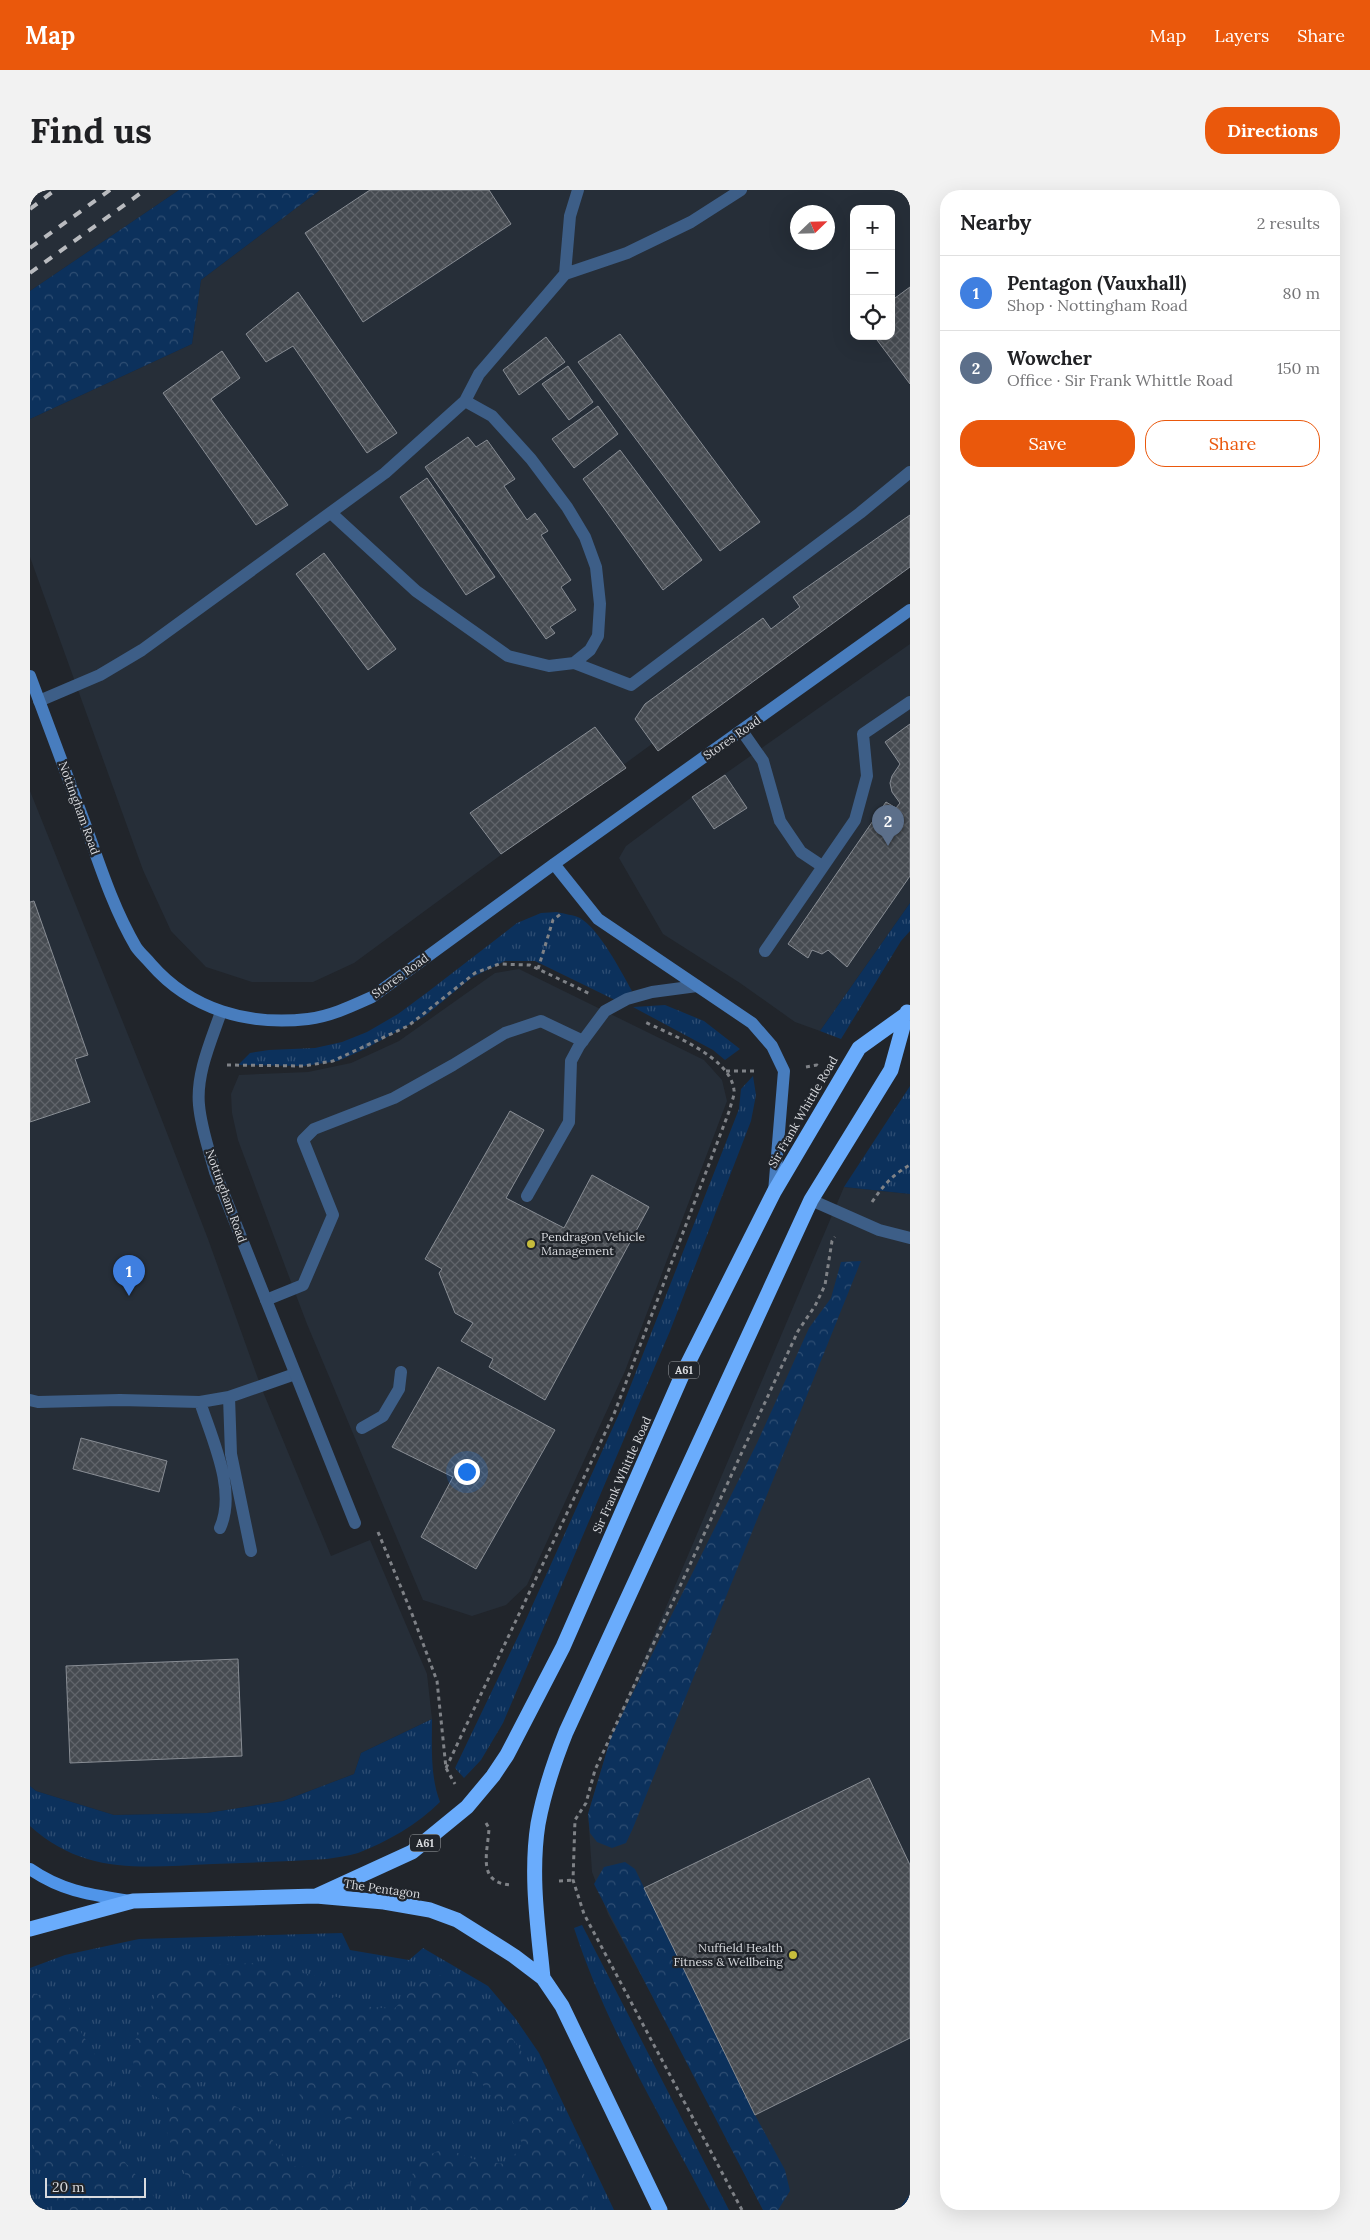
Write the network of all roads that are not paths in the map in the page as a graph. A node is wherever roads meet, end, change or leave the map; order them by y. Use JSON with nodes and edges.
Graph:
{"nodes":[{"id":1,"x":578,"y":190,"type":"edge"},
{"id":2,"x":741,"y":190,"type":"edge"},
{"id":3,"x":565,"y":274,"type":"junction"},
{"id":4,"x":465,"y":401,"type":"junction"},
{"id":5,"x":910,"y":472,"type":"edge"},
{"id":6,"x":331,"y":513,"type":"junction"},
{"id":7,"x":910,"y":610,"type":"edge"},
{"id":8,"x":574,"y":662,"type":"junction"},
{"id":9,"x":30,"y":676,"type":"edge"},
{"id":10,"x":39,"y":700,"type":"junction"},
{"id":11,"x":910,"y":702,"type":"edge"},
{"id":12,"x":742,"y":731,"type":"junction"},
{"id":13,"x":554,"y":864,"type":"junction"},
{"id":14,"x":822,"y":866,"type":"junction"},
{"id":15,"x":765,"y":951,"type":"dead end"},
{"id":16,"x":697,"y":986,"type":"junction"},
{"id":17,"x":907,"y":1011,"type":"edge"},
{"id":18,"x":221,"y":1012,"type":"junction"},
{"id":19,"x":583,"y":1040,"type":"junction"},
{"id":20,"x":774,"y":1192,"type":"junction"},
{"id":21,"x":527,"y":1196,"type":"dead end"},
{"id":22,"x":811,"y":1200,"type":"junction"},
{"id":23,"x":910,"y":1238,"type":"edge"},
{"id":24,"x":266,"y":1300,"type":"junction"},
{"id":25,"x":401,"y":1372,"type":"dead end"},
{"id":26,"x":295,"y":1374,"type":"junction"},
{"id":27,"x":230,"y":1398,"type":"junction"},
{"id":28,"x":30,"y":1400,"type":"edge"},
{"id":29,"x":200,"y":1402,"type":"junction"},
{"id":30,"x":362,"y":1428,"type":"dead end"},
{"id":31,"x":355,"y":1523,"type":"road end"},
{"id":32,"x":220,"y":1528,"type":"dead end"},
{"id":33,"x":251,"y":1551,"type":"dead end"},
{"id":34,"x":30,"y":1869,"type":"edge"},
{"id":35,"x":316,"y":1896,"type":"junction"},
{"id":36,"x":133,"y":1901,"type":"junction"},
{"id":37,"x":30,"y":1929,"type":"edge"},
{"id":38,"x":543,"y":1978,"type":"junction"},
{"id":39,"x":660,"y":2210,"type":"edge"}],
"edges":[{"from":1,"to":3,"type":"street"},
{"from":2,"to":3,"type":"street"},
{"from":3,"to":4,"type":"street"},
{"from":4,"to":6,"type":"street"},
{"from":4,"to":8,"type":"street"},
{"from":5,"to":8,"type":"street"},
{"from":6,"to":8,"type":"street"},
{"from":6,"to":10,"type":"street"},
{"from":7,"to":12,"type":"street","name":"Stores Road"},
{"from":9,"to":10,"type":"street","name":"Nottingham Road"},
{"from":10,"to":18,"type":"street","name":"Nottingham Road"},
{"from":11,"to":14,"type":"street"},
{"from":12,"to":13,"type":"street","name":"Stores Road"},
{"from":12,"to":14,"type":"street"},
{"from":13,"to":16,"type":"street"},
{"from":13,"to":18,"type":"street","name":"Stores Road"},
{"from":14,"to":15,"type":"street"},
{"from":16,"to":19,"type":"street"},
{"from":16,"to":20,"type":"street"},
{"from":17,"to":20,"type":"highway","name":"Sir Frank Whittle Road","number":"A61"},
{"from":17,"to":22,"type":"highway","name":"Sir Frank Whittle Road","number":"A61"},
{"from":18,"to":24,"type":"street","name":"Nottingham Road"},
{"from":19,"to":21,"type":"street"},
{"from":19,"to":24,"type":"street"},
{"from":20,"to":35,"type":"highway","name":"Sir Frank Whittle Road","number":"A61"},
{"from":22,"to":23,"type":"street"},
{"from":22,"to":38,"type":"highway","name":"Sir Frank Whittle Road","number":"A61"},
{"from":24,"to":26,"type":"street","name":"Nottingham Road"},
{"from":25,"to":30,"type":"street"},
{"from":26,"to":27,"type":"street"},
{"from":26,"to":31,"type":"street","name":"Nottingham Road"},
{"from":27,"to":29,"type":"street"},
{"from":27,"to":33,"type":"street"},
{"from":28,"to":29,"type":"street"},
{"from":29,"to":32,"type":"street"},
{"from":34,"to":36,"type":"main road"},
{"from":35,"to":36,"type":"highway","name":"The Pentagon"},
{"from":35,"to":38,"type":"highway","name":"The Pentagon"},
{"from":36,"to":37,"type":"highway","name":"The Pentagon"},
{"from":38,"to":39,"type":"highway","name":"The Pentagon"}]}
